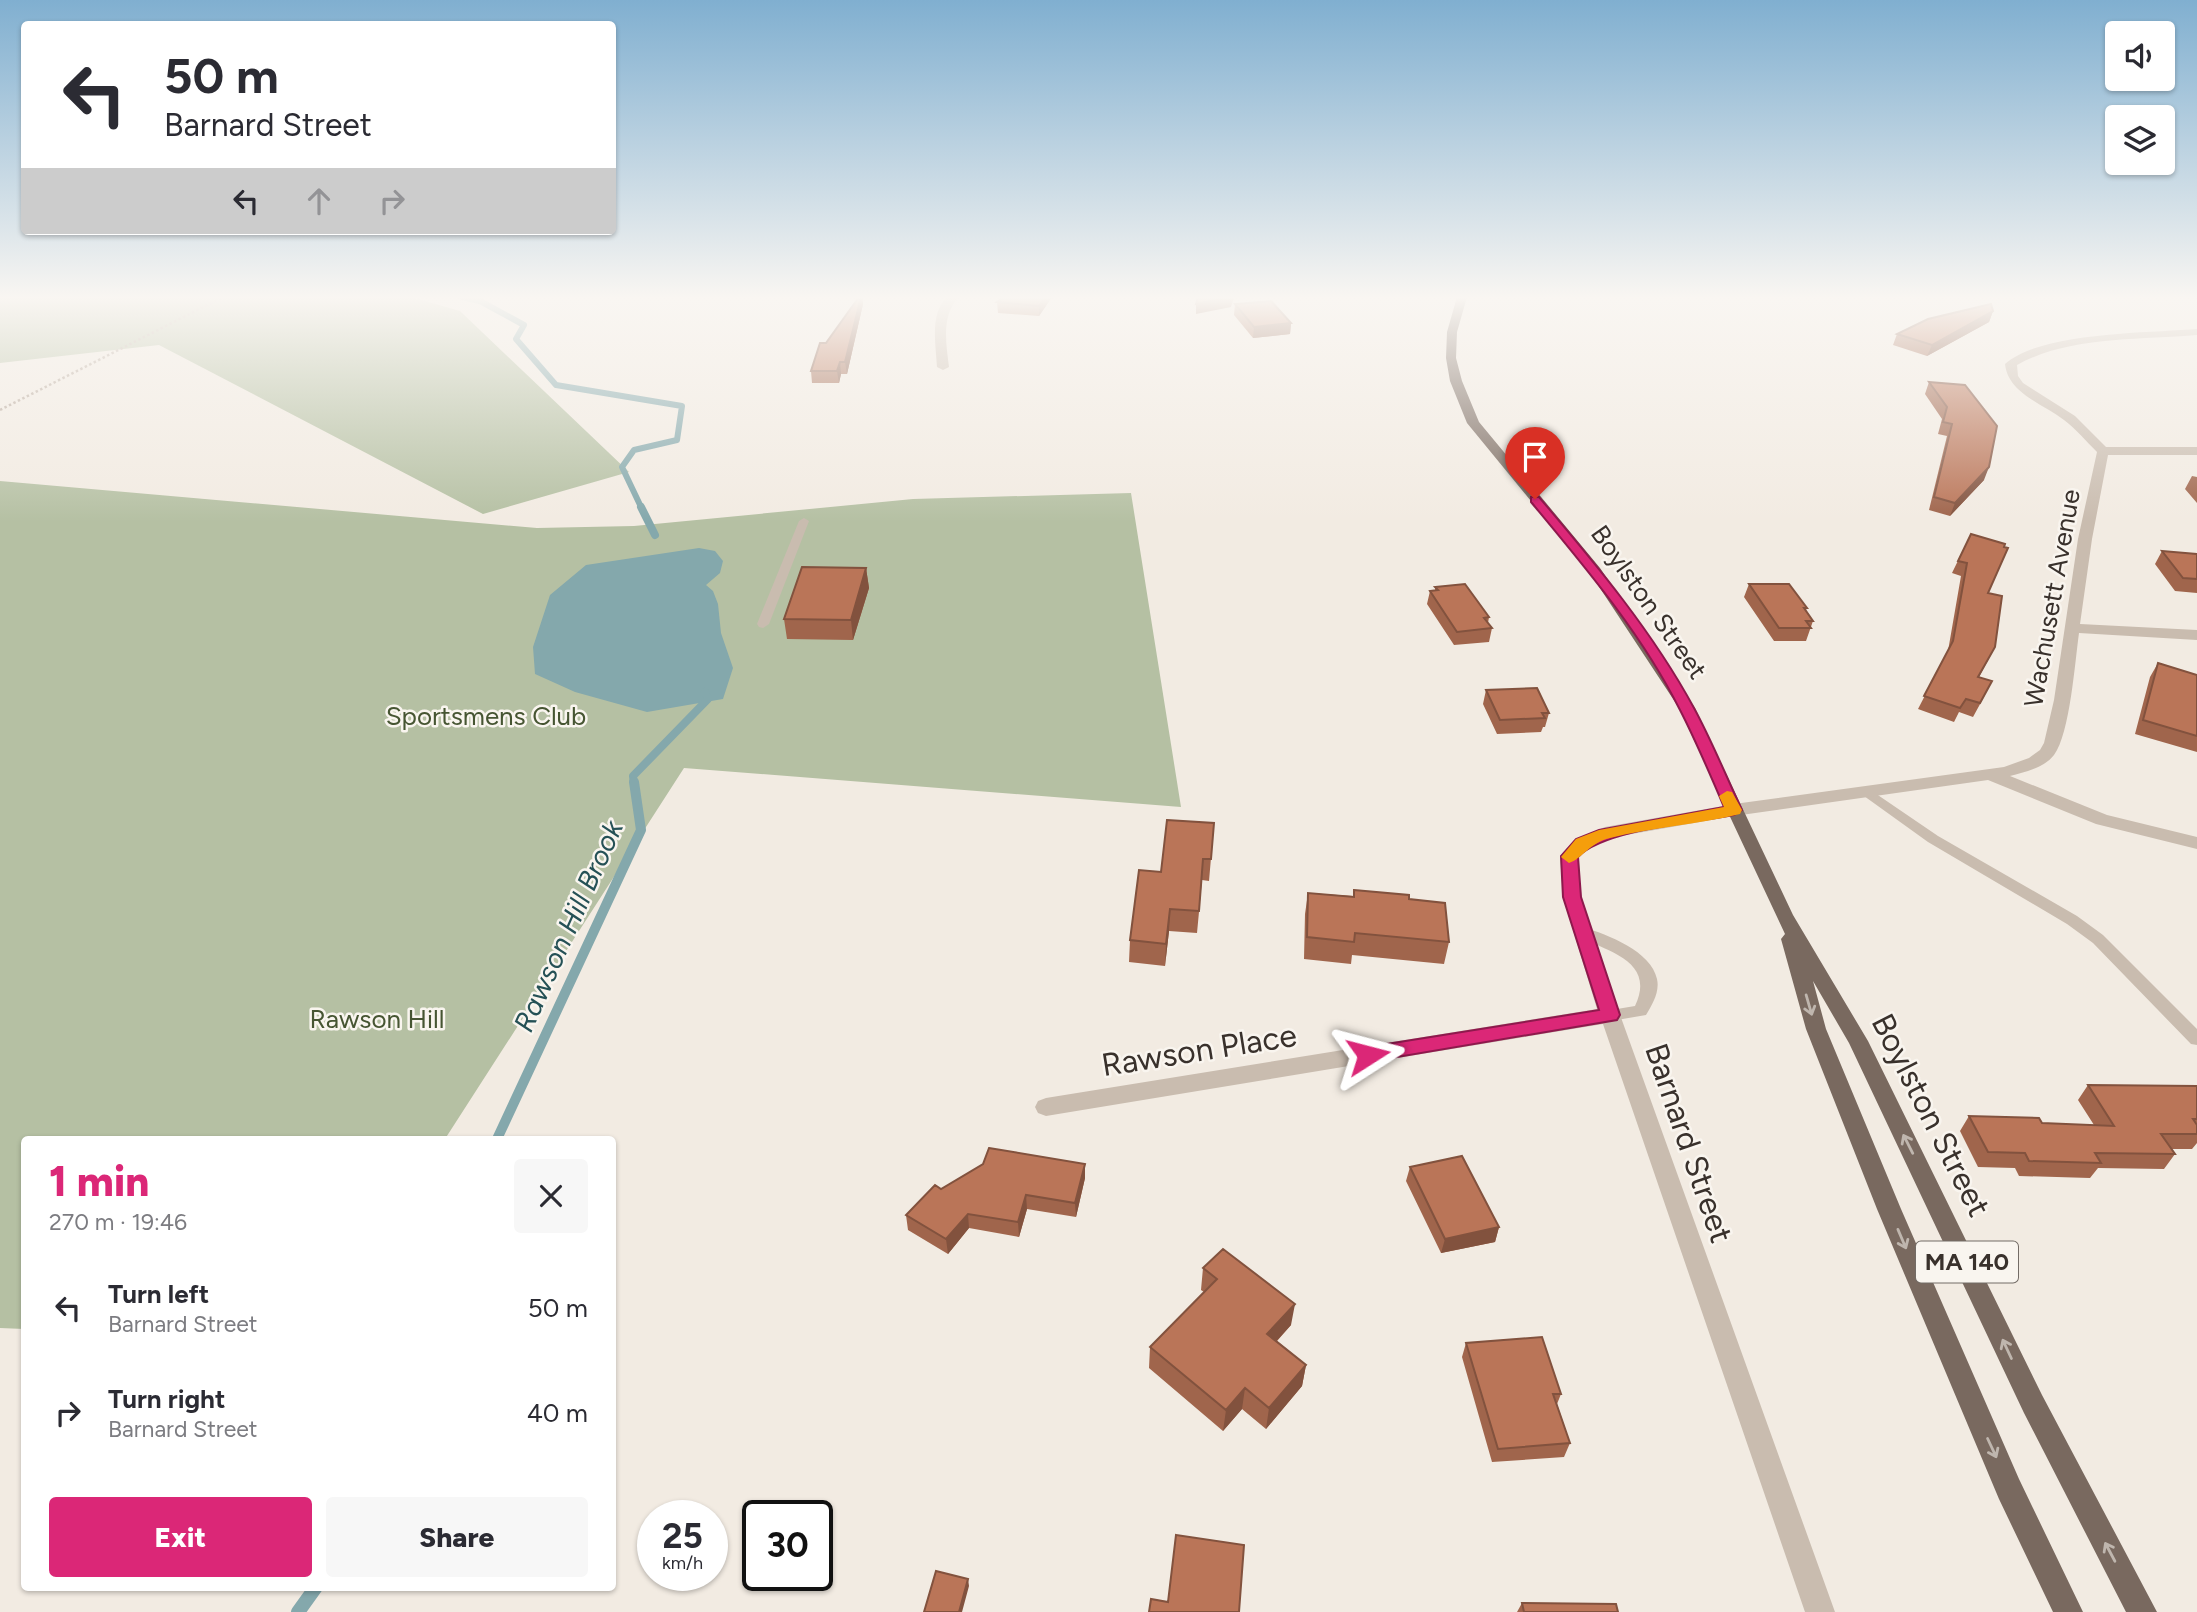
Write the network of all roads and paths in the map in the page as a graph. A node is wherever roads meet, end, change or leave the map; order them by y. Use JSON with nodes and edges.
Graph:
{"nodes":[{"id":1,"x":75,"y":372,"type":"edge"},
{"id":2,"x":1454,"y":372,"type":"edge"},
{"id":3,"x":2012,"y":372,"type":"edge"},
{"id":4,"x":0,"y":410,"type":"edge"},
{"id":5,"x":2103,"y":451,"type":"junction"},
{"id":6,"x":2197,"y":451,"type":"edge"},
{"id":7,"x":804,"y":520,"type":"dead end"},
{"id":8,"x":763,"y":624,"type":"dead end"},
{"id":9,"x":2075,"y":628,"type":"junction"},
{"id":10,"x":2197,"y":635,"type":"edge"},
{"id":11,"x":1989,"y":774,"type":"junction"},
{"id":12,"x":1869,"y":793,"type":"junction"},
{"id":13,"x":1734,"y":810,"type":"junction"},
{"id":14,"x":2197,"y":843,"type":"edge"},
{"id":15,"x":1784,"y":915,"type":"junction"},
{"id":16,"x":1583,"y":933,"type":"junction"},
{"id":17,"x":1611,"y":1015,"type":"junction"},
{"id":18,"x":2197,"y":1039,"type":"edge"},
{"id":19,"x":1046,"y":1107,"type":"dead end"},
{"id":20,"x":1820,"y":1612,"type":"edge"},
{"id":21,"x":2068,"y":1612,"type":"edge"},
{"id":22,"x":2142,"y":1612,"type":"edge"}],
"edges":[{"from":1,"to":4,"type":"path"},
{"from":2,"to":13,"type":"main road","name":"Boylston Street","number":"MA 140"},
{"from":3,"to":5,"type":"street"},
{"from":5,"to":6,"type":"street"},
{"from":5,"to":9,"type":"street","name":"Wachusett Avenue"},
{"from":7,"to":8,"type":"lane"},
{"from":9,"to":10,"type":"street"},
{"from":9,"to":11,"type":"street","name":"Wachusett Avenue"},
{"from":11,"to":12,"type":"street","name":"Wachusett Avenue"},
{"from":11,"to":14,"type":"street"},
{"from":12,"to":13,"type":"street","name":"Wachusett Avenue"},
{"from":12,"to":18,"type":"lane"},
{"from":13,"to":15,"type":"main road","name":"Boylston Street","number":"MA 140"},
{"from":13,"to":16,"type":"street","name":"Barnard Street"},
{"from":15,"to":21,"type":"main road","name":"Boylston Street","number":"MA 140","one_way":true},
{"from":22,"to":15,"type":"main road","name":"Boylston Street","number":"MA 140","one_way":true},
{"from":16,"to":17,"type":"street","name":"Barnard Street"},
{"from":16,"to":17,"type":"lane"},
{"from":17,"to":19,"type":"street","name":"Rawson Place"},
{"from":17,"to":20,"type":"street","name":"Barnard Street"}]}
